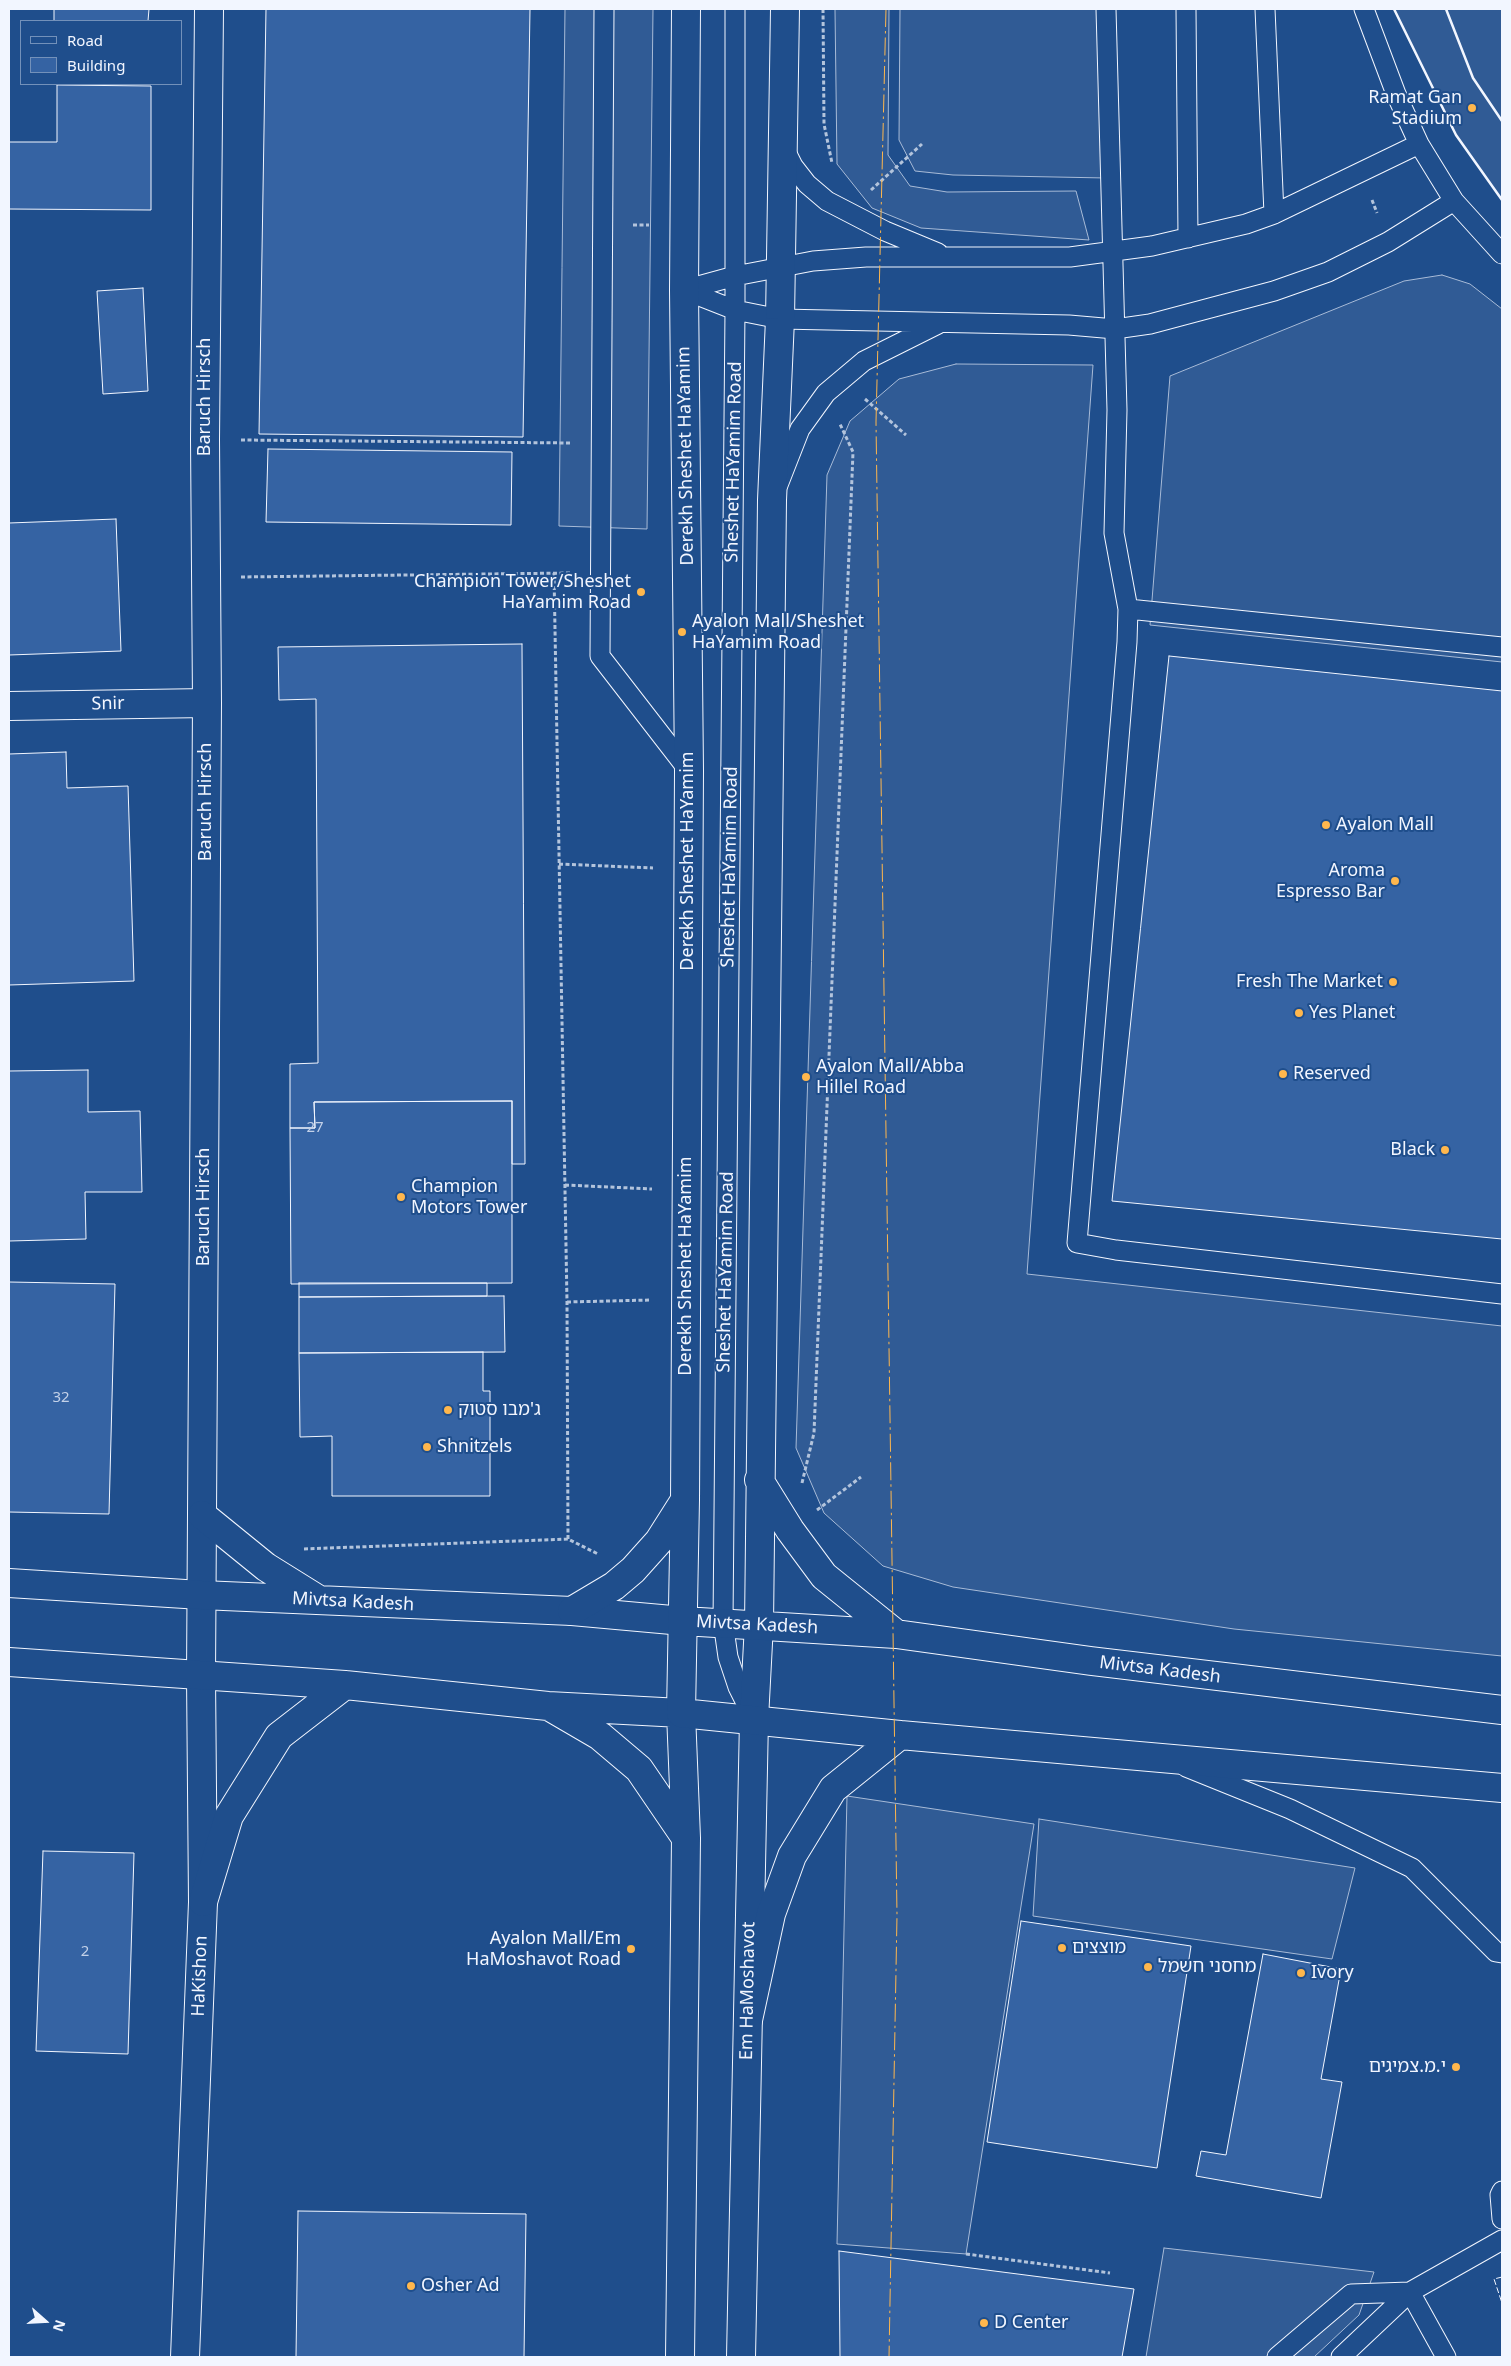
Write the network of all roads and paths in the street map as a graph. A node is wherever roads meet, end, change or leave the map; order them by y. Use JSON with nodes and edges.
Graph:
{"nodes":[{"id":1,"x":208,"y":9,"type":"edge"},
{"id":2,"x":604,"y":9,"type":"edge"},
{"id":3,"x":686,"y":9,"type":"edge"},
{"id":4,"x":736,"y":9,"type":"edge"},
{"id":5,"x":785,"y":9,"type":"edge"},
{"id":6,"x":824,"y":9,"type":"edge"},
{"id":7,"x":1106,"y":9,"type":"edge"},
{"id":8,"x":1186,"y":9,"type":"edge"},
{"id":9,"x":1265,"y":9,"type":"edge"},
{"id":10,"x":1364,"y":9,"type":"edge"},
{"id":11,"x":922,"y":144,"type":"dead end"},
{"id":12,"x":1419,"y":144,"type":"junction"},
{"id":13,"x":784,"y":147,"type":"junction"},
{"id":14,"x":1361,"y":172,"type":"junction"},
{"id":15,"x":827,"y":201,"type":"junction"},
{"id":16,"x":1454,"y":201,"type":"junction"},
{"id":17,"x":847,"y":211,"type":"junction"},
{"id":18,"x":1274,"y":214,"type":"junction"},
{"id":19,"x":1188,"y":238,"type":"junction"},
{"id":20,"x":1388,"y":242,"type":"junction"},
{"id":21,"x":1111,"y":252,"type":"junction"},
{"id":22,"x":1502,"y":254,"type":"edge"},
{"id":23,"x":946,"y":257,"type":"junction"},
{"id":24,"x":781,"y":267,"type":"junction"},
{"id":25,"x":735,"y":276,"type":"junction"},
{"id":26,"x":684,"y":290,"type":"junction"},
{"id":27,"x":735,"y":310,"type":"junction"},
{"id":28,"x":780,"y":319,"type":"junction"},
{"id":29,"x":940,"y":324,"type":"junction"},
{"id":30,"x":1115,"y":329,"type":"junction"},
{"id":31,"x":826,"y":393,"type":"junction"},
{"id":32,"x":205,"y":439,"type":"junction"},
{"id":33,"x":544,"y":443,"type":"dead end"},
{"id":34,"x":772,"y":500,"type":"junction"},
{"id":35,"x":600,"y":572,"type":"junction"},
{"id":36,"x":554,"y":573,"type":"junction"},
{"id":37,"x":206,"y":578,"type":"junction"},
{"id":38,"x":1128,"y":609,"type":"junction"},
{"id":39,"x":1502,"y":647,"type":"edge"},
{"id":40,"x":207,"y":703,"type":"junction"},
{"id":41,"x":9,"y":706,"type":"edge"},
{"id":42,"x":689,"y":771,"type":"junction"},
{"id":43,"x":559,"y":864,"type":"junction"},
{"id":44,"x":688,"y":870,"type":"junction"},
{"id":45,"x":565,"y":1185,"type":"junction"},
{"id":46,"x":687,"y":1190,"type":"junction"},
{"id":47,"x":1502,"y":1294,"type":"edge"},
{"id":48,"x":686,"y":1299,"type":"junction"},
{"id":49,"x":567,"y":1302,"type":"junction"},
{"id":50,"x":861,"y":1477,"type":"dead end"},
{"id":51,"x":759,"y":1480,"type":"junction"},
{"id":52,"x":685,"y":1500,"type":"junction"},
{"id":53,"x":202,"y":1515,"type":"junction"},
{"id":54,"x":790,"y":1530,"type":"junction"},
{"id":55,"x":568,"y":1539,"type":"junction"},
{"id":56,"x":266,"y":1566,"type":"junction"},
{"id":57,"x":633,"y":1570,"type":"junction"},
{"id":58,"x":9,"y":1583,"type":"edge"},
{"id":59,"x":201,"y":1595,"type":"junction"},
{"id":60,"x":321,"y":1600,"type":"junction"},
{"id":61,"x":572,"y":1611,"type":"junction"},
{"id":62,"x":683,"y":1620,"type":"junction"},
{"id":63,"x":723,"y":1622,"type":"junction"},
{"id":64,"x":759,"y":1624,"type":"junction"},
{"id":65,"x":896,"y":1634,"type":"junction"},
{"id":66,"x":9,"y":1662,"type":"edge"},
{"id":67,"x":201,"y":1676,"type":"junction"},
{"id":68,"x":346,"y":1685,"type":"junction"},
{"id":69,"x":548,"y":1706,"type":"junction"},
{"id":70,"x":1502,"y":1710,"type":"edge"},
{"id":71,"x":681,"y":1713,"type":"junction"},
{"id":72,"x":754,"y":1719,"type":"junction"},
{"id":73,"x":900,"y":1735,"type":"junction"},
{"id":74,"x":1166,"y":1759,"type":"junction"},
{"id":75,"x":1502,"y":1788,"type":"edge"},
{"id":76,"x":686,"y":1838,"type":"junction"},
{"id":77,"x":204,"y":1902,"type":"junction"},
{"id":78,"x":1502,"y":1953,"type":"edge"},
{"id":79,"x":748,"y":2020,"type":"junction"},
{"id":80,"x":1502,"y":2191,"type":"edge"},
{"id":81,"x":1502,"y":2219,"type":"edge"},
{"id":82,"x":1502,"y":2240,"type":"edge"},
{"id":83,"x":966,"y":2254,"type":"dead end"},
{"id":84,"x":1110,"y":2273,"type":"dead end"},
{"id":85,"x":1410,"y":2292,"type":"junction"},
{"id":86,"x":184,"y":2357,"type":"edge"},
{"id":87,"x":680,"y":2357,"type":"edge"},
{"id":88,"x":741,"y":2357,"type":"edge"},
{"id":89,"x":1277,"y":2357,"type":"edge"},
{"id":90,"x":1341,"y":2357,"type":"edge"},
{"id":91,"x":1446,"y":2357,"type":"edge"}],
"edges":[{"from":1,"to":32,"type":"main road","name":"Baruch Hirsch"},
{"from":2,"to":35,"type":"lane"},
{"from":3,"to":26,"type":"main road","name":"Derekh Sheshet HaYamim"},
{"from":4,"to":25,"type":"lane","name":"Sheshet HaYamim Road"},
{"from":5,"to":13,"type":"main road"},
{"from":6,"to":15,"type":"path"},
{"from":7,"to":21,"type":"lane"},
{"from":8,"to":19,"type":"lane"},
{"from":9,"to":18,"type":"lane"},
{"from":10,"to":12,"type":"lane"},
{"from":11,"to":17,"type":"path"},
{"from":12,"to":14,"type":"lane"},
{"from":12,"to":16,"type":"lane"},
{"from":13,"to":15,"type":"lane"},
{"from":13,"to":24,"type":"main road"},
{"from":14,"to":18,"type":"lane"},
{"from":14,"to":20,"type":"path"},
{"from":15,"to":17,"type":"lane"},
{"from":16,"to":20,"type":"lane"},
{"from":16,"to":22,"type":"lane"},
{"from":17,"to":23,"type":"lane"},
{"from":18,"to":19,"type":"lane"},
{"from":19,"to":21,"type":"lane"},
{"from":20,"to":30,"type":"lane"},
{"from":21,"to":23,"type":"lane"},
{"from":21,"to":30,"type":"lane"},
{"from":23,"to":24,"type":"lane"},
{"from":24,"to":25,"type":"lane"},
{"from":24,"to":28,"type":"main road"},
{"from":25,"to":26,"type":"lane"},
{"from":25,"to":27,"type":"lane","name":"Sheshet HaYamim Road"},
{"from":26,"to":27,"type":"lane"},
{"from":26,"to":42,"type":"main road","name":"Derekh Sheshet HaYamim"},
{"from":27,"to":28,"type":"lane"},
{"from":27,"to":63,"type":"lane","name":"Sheshet HaYamim Road"},
{"from":28,"to":29,"type":"lane"},
{"from":28,"to":34,"type":"main road"},
{"from":29,"to":30,"type":"lane"},
{"from":29,"to":31,"type":"lane"},
{"from":30,"to":38,"type":"lane"},
{"from":31,"to":34,"type":"lane"},
{"from":31,"to":54,"type":"path"},
{"from":32,"to":33,"type":"path"},
{"from":32,"to":37,"type":"main road","name":"Baruch Hirsch"},
{"from":34,"to":51,"type":"main road"},
{"from":35,"to":36,"type":"path"},
{"from":35,"to":42,"type":"lane"},
{"from":36,"to":37,"type":"path"},
{"from":36,"to":43,"type":"path"},
{"from":37,"to":40,"type":"main road","name":"Baruch Hirsch"},
{"from":38,"to":39,"type":"lane"},
{"from":38,"to":47,"type":"lane"},
{"from":40,"to":41,"type":"main road","name":"Snir"},
{"from":40,"to":53,"type":"main road","name":"Baruch Hirsch"},
{"from":42,"to":44,"type":"main road","name":"Derekh Sheshet HaYamim"},
{"from":43,"to":44,"type":"path"},
{"from":43,"to":45,"type":"path"},
{"from":44,"to":46,"type":"main road","name":"Derekh Sheshet HaYamim"},
{"from":45,"to":46,"type":"path"},
{"from":45,"to":49,"type":"path"},
{"from":46,"to":48,"type":"main road","name":"Derekh Sheshet HaYamim"},
{"from":48,"to":49,"type":"path"},
{"from":48,"to":52,"type":"main road","name":"Derekh Sheshet HaYamim"},
{"from":49,"to":55,"type":"path"},
{"from":50,"to":54,"type":"path"},
{"from":51,"to":54,"type":"main road"},
{"from":51,"to":64,"type":"main road"},
{"from":52,"to":57,"type":"main road"},
{"from":52,"to":62,"type":"main road","name":"Derekh Sheshet HaYamim"},
{"from":53,"to":56,"type":"main road"},
{"from":53,"to":59,"type":"main road","name":"Baruch Hirsch"},
{"from":54,"to":65,"type":"main road"},
{"from":55,"to":56,"type":"path"},
{"from":55,"to":57,"type":"path"},
{"from":56,"to":60,"type":"main road"},
{"from":57,"to":61,"type":"main road"},
{"from":58,"to":59,"type":"main road","name":"Mivtsa Kadesh"},
{"from":59,"to":60,"type":"main road","name":"Mivtsa Kadesh"},
{"from":59,"to":67,"type":"main road","name":"HaKishon"},
{"from":60,"to":61,"type":"main road","name":"Mivtsa Kadesh"},
{"from":61,"to":62,"type":"main road","name":"Mivtsa Kadesh"},
{"from":62,"to":63,"type":"main road","name":"Mivtsa Kadesh"},
{"from":62,"to":71,"type":"main road","name":"Derekh Sheshet HaYamim"},
{"from":63,"to":64,"type":"main road","name":"Mivtsa Kadesh"},
{"from":63,"to":72,"type":"lane","name":"Sheshet HaYamim Road"},
{"from":64,"to":65,"type":"main road","name":"Mivtsa Kadesh"},
{"from":64,"to":72,"type":"main road","name":"Em HaMoshavot"},
{"from":65,"to":70,"type":"main road","name":"Mivtsa Kadesh"},
{"from":66,"to":67,"type":"main road"},
{"from":67,"to":68,"type":"main road"},
{"from":67,"to":77,"type":"main road","name":"HaKishon"},
{"from":68,"to":69,"type":"main road"},
{"from":68,"to":77,"type":"main road"},
{"from":69,"to":71,"type":"main road"},
{"from":69,"to":76,"type":"main road"},
{"from":71,"to":72,"type":"main road"},
{"from":71,"to":76,"type":"main road"},
{"from":72,"to":73,"type":"main road"},
{"from":72,"to":79,"type":"main road","name":"Em HaMoshavot"},
{"from":73,"to":74,"type":"main road"},
{"from":73,"to":79,"type":"main road"},
{"from":74,"to":75,"type":"main road"},
{"from":74,"to":78,"type":"lane"},
{"from":76,"to":87,"type":"main road"},
{"from":77,"to":86,"type":"main road","name":"HaKishon"},
{"from":79,"to":88,"type":"main road","name":"Em HaMoshavot"},
{"from":80,"to":81,"type":"lane"},
{"from":82,"to":85,"type":"lane"},
{"from":83,"to":84,"type":"path"},
{"from":85,"to":89,"type":"lane"},
{"from":85,"to":90,"type":"lane"},
{"from":85,"to":91,"type":"lane"}]}
